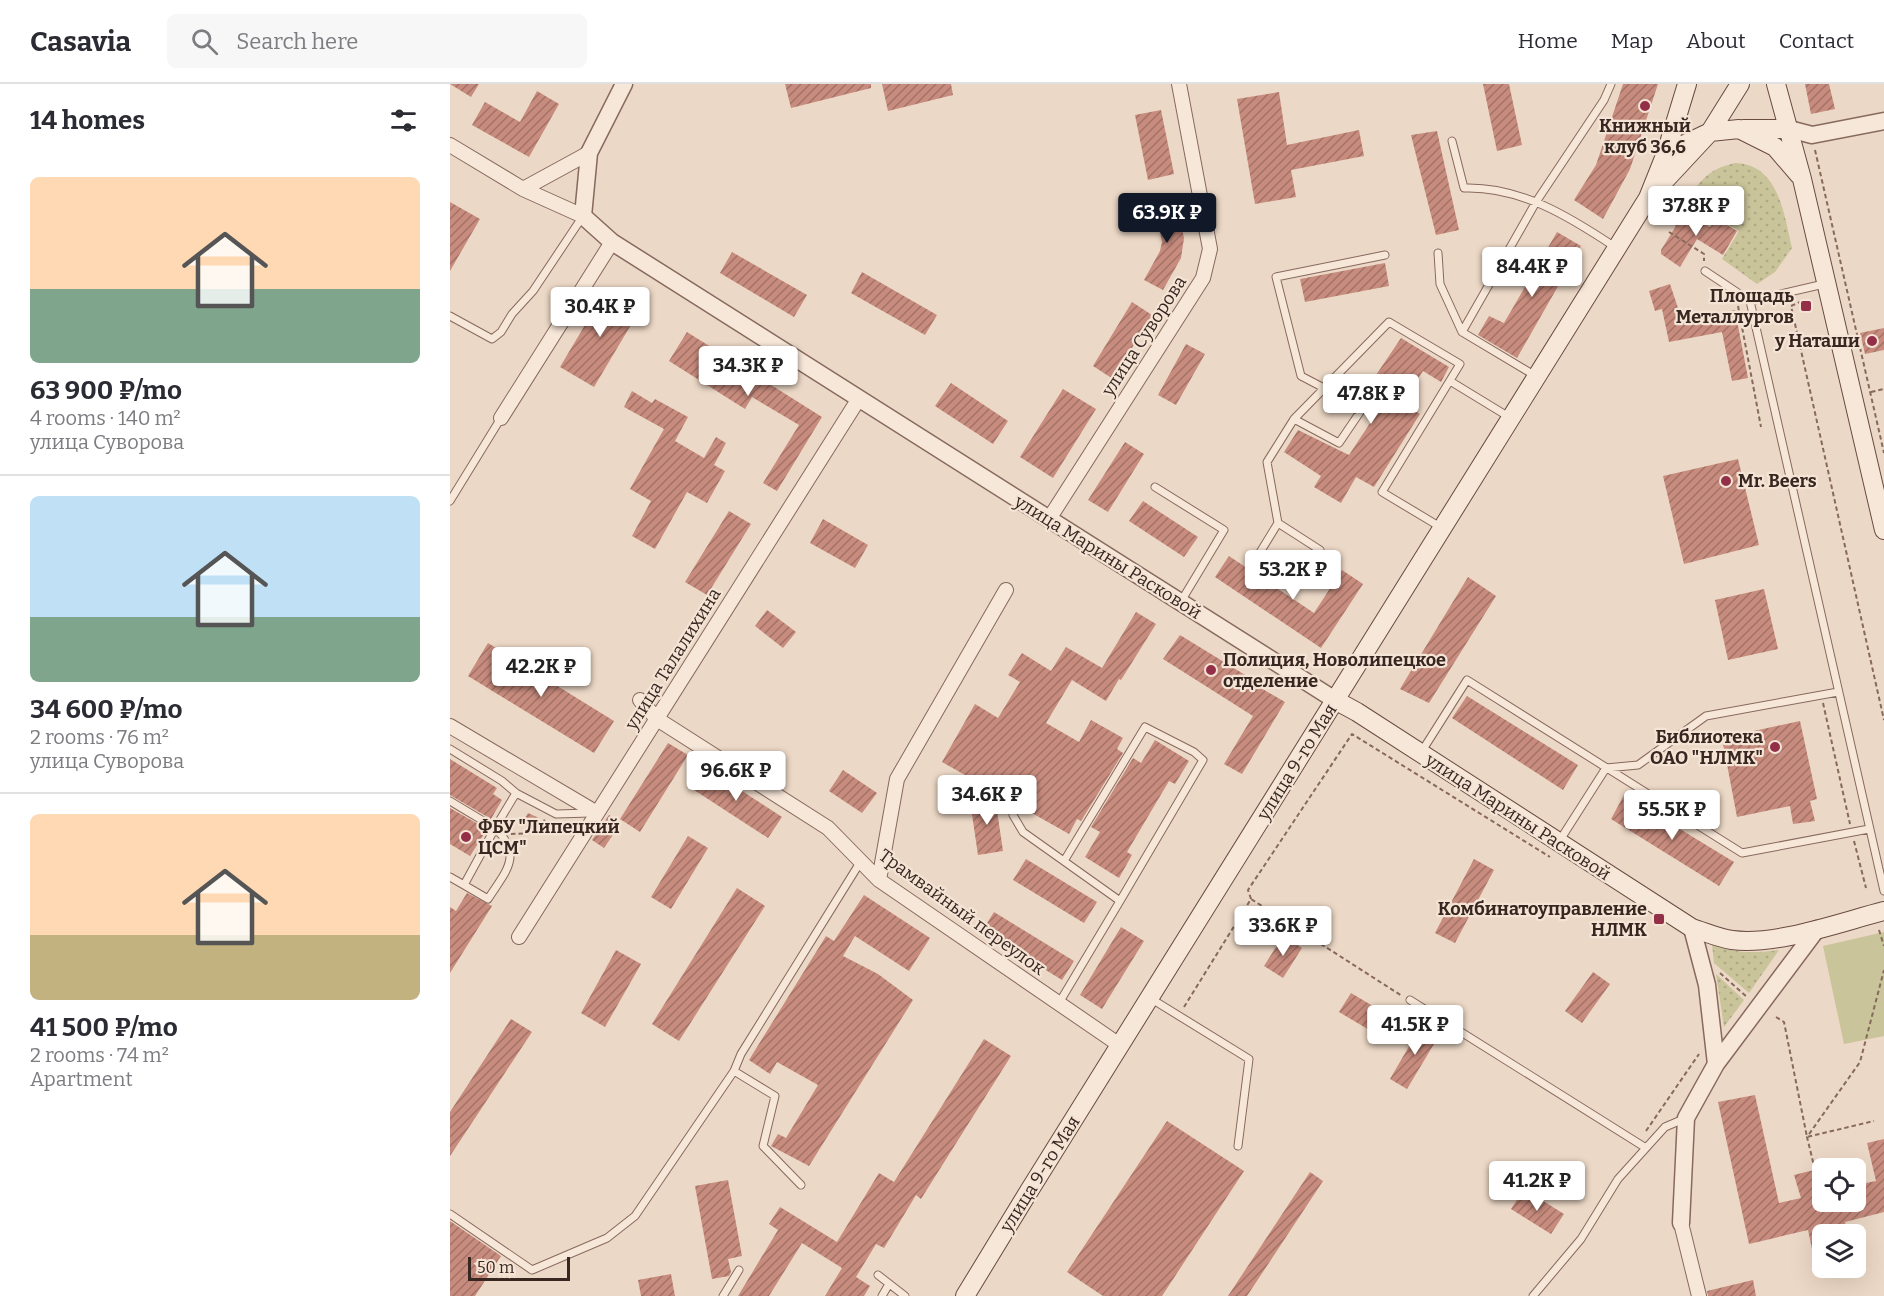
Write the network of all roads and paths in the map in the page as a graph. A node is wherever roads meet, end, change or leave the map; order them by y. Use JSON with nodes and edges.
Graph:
{"nodes":[{"id":1,"x":624,"y":84,"type":"edge"},
{"id":2,"x":1179,"y":84,"type":"edge"},
{"id":3,"x":1611,"y":84,"type":"edge"},
{"id":4,"x":1687,"y":84,"type":"edge"},
{"id":5,"x":1740,"y":84,"type":"edge"},
{"id":6,"x":1776,"y":84,"type":"edge"},
{"id":7,"x":1884,"y":123,"type":"edge"},
{"id":8,"x":1739,"y":129,"type":"junction"},
{"id":9,"x":1789,"y":129,"type":"junction"},
{"id":10,"x":1710,"y":132,"type":"junction"},
{"id":11,"x":1812,"y":135,"type":"junction"},
{"id":12,"x":1452,"y":141,"type":"dead end"},
{"id":13,"x":450,"y":145,"type":"edge"},
{"id":14,"x":588,"y":153,"type":"junction"},
{"id":15,"x":1666,"y":153,"type":"junction"},
{"id":16,"x":1802,"y":179,"type":"junction"},
{"id":17,"x":523,"y":189,"type":"junction"},
{"id":18,"x":1648,"y":198,"type":"junction"},
{"id":19,"x":1536,"y":202,"type":"junction"},
{"id":20,"x":583,"y":216,"type":"junction"},
{"id":21,"x":1669,"y":232,"type":"dead end"},
{"id":22,"x":612,"y":243,"type":"junction"},
{"id":23,"x":1617,"y":248,"type":"junction"},
{"id":24,"x":1438,"y":253,"type":"dead end"},
{"id":25,"x":1385,"y":255,"type":"dead end"},
{"id":26,"x":1706,"y":272,"type":"joint"},
{"id":27,"x":1845,"y":279,"type":"junction"},
{"id":28,"x":1827,"y":286,"type":"junction"},
{"id":29,"x":1735,"y":291,"type":"junction"},
{"id":30,"x":1750,"y":301,"type":"junction"},
{"id":31,"x":450,"y":316,"type":"edge"},
{"id":32,"x":1462,"y":332,"type":"junction"},
{"id":33,"x":1537,"y":377,"type":"junction"},
{"id":34,"x":1449,"y":381,"type":"junction"},
{"id":35,"x":1324,"y":388,"type":"junction"},
{"id":36,"x":1884,"y":389,"type":"edge"},
{"id":37,"x":1871,"y":392,"type":"junction"},
{"id":38,"x":858,"y":400,"type":"junction"},
{"id":39,"x":501,"y":418,"type":"joint"},
{"id":40,"x":1511,"y":418,"type":"junction"},
{"id":41,"x":1294,"y":419,"type":"junction"},
{"id":42,"x":1761,"y":427,"type":"dead end"},
{"id":43,"x":1884,"y":453,"type":"edge"},
{"id":44,"x":1155,"y":487,"type":"dead end"},
{"id":45,"x":450,"y":501,"type":"edge"},
{"id":46,"x":1049,"y":519,"type":"junction"},
{"id":47,"x":1278,"y":523,"type":"junction"},
{"id":48,"x":1442,"y":528,"type":"junction"},
{"id":49,"x":1884,"y":530,"type":"edge"},
{"id":50,"x":1006,"y":590,"type":"dead end"},
{"id":51,"x":1180,"y":603,"type":"junction"},
{"id":52,"x":1838,"y":692,"type":"junction"},
{"id":53,"x":1821,"y":694,"type":"junction"},
{"id":54,"x":640,"y":700,"type":"dead end"},
{"id":55,"x":1335,"y":700,"type":"junction"},
{"id":56,"x":657,"y":719,"type":"junction"},
{"id":57,"x":1884,"y":720,"type":"edge"},
{"id":58,"x":450,"y":726,"type":"edge"},
{"id":59,"x":450,"y":749,"type":"edge"},
{"id":60,"x":1420,"y":754,"type":"junction"},
{"id":61,"x":1606,"y":768,"type":"junction"},
{"id":62,"x":516,"y":793,"type":"junction"},
{"id":63,"x":450,"y":801,"type":"edge"},
{"id":64,"x":597,"y":813,"type":"junction"},
{"id":65,"x":556,"y":814,"type":"junction"},
{"id":66,"x":1013,"y":815,"type":"dead end"},
{"id":67,"x":495,"y":828,"type":"junction"},
{"id":68,"x":1869,"y":829,"type":"junction"},
{"id":69,"x":1852,"y":832,"type":"junction"},
{"id":70,"x":501,"y":834,"type":"junction"},
{"id":71,"x":1556,"y":851,"type":"junction"},
{"id":72,"x":861,"y":861,"type":"junction"},
{"id":73,"x":1064,"y":861,"type":"junction"},
{"id":74,"x":450,"y":877,"type":"edge"},
{"id":75,"x":879,"y":880,"type":"junction"},
{"id":76,"x":464,"y":885,"type":"junction"},
{"id":77,"x":1866,"y":888,"type":"dead end"},
{"id":78,"x":1884,"y":891,"type":"edge"},
{"id":79,"x":1251,"y":899,"type":"junction"},
{"id":80,"x":1120,"y":901,"type":"junction"},
{"id":81,"x":1884,"y":911,"type":"edge"},
{"id":82,"x":1692,"y":928,"type":"junction"},
{"id":83,"x":1817,"y":929,"type":"junction"},
{"id":84,"x":1878,"y":930,"type":"dead end"},
{"id":85,"x":519,"y":937,"type":"dead end"},
{"id":86,"x":1884,"y":946,"type":"edge"},
{"id":87,"x":1714,"y":969,"type":"dead end"},
{"id":88,"x":1884,"y":970,"type":"edge"},
{"id":89,"x":1747,"y":997,"type":"dead end"},
{"id":90,"x":1150,"y":998,"type":"junction"},
{"id":91,"x":1410,"y":1000,"type":"joint"},
{"id":92,"x":1059,"y":1003,"type":"junction"},
{"id":93,"x":1179,"y":1016,"type":"junction"},
{"id":94,"x":1776,"y":1017,"type":"dead end"},
{"id":95,"x":1698,"y":1045,"type":"dead end"},
{"id":96,"x":1120,"y":1046,"type":"junction"},
{"id":97,"x":1716,"y":1064,"type":"junction"},
{"id":98,"x":734,"y":1071,"type":"junction"},
{"id":99,"x":1686,"y":1118,"type":"junction"},
{"id":100,"x":1874,"y":1121,"type":"dead end"},
{"id":101,"x":1807,"y":1137,"type":"junction"},
{"id":102,"x":1638,"y":1143,"type":"junction"},
{"id":103,"x":1238,"y":1146,"type":"dead end"},
{"id":104,"x":1646,"y":1148,"type":"junction"},
{"id":105,"x":1812,"y":1158,"type":"edge"},
{"id":106,"x":801,"y":1185,"type":"dead end"},
{"id":107,"x":450,"y":1214,"type":"edge"},
{"id":108,"x":1681,"y":1223,"type":"joint"},
{"id":109,"x":739,"y":1270,"type":"dead end"},
{"id":110,"x":878,"y":1275,"type":"dead end"},
{"id":111,"x":889,"y":1284,"type":"junction"},
{"id":112,"x":723,"y":1296,"type":"edge"},
{"id":113,"x":882,"y":1296,"type":"edge"},
{"id":114,"x":905,"y":1296,"type":"edge"},
{"id":115,"x":965,"y":1296,"type":"edge"},
{"id":116,"x":1533,"y":1296,"type":"edge"},
{"id":117,"x":1699,"y":1296,"type":"edge"}],
"edges":[{"from":1,"to":14,"type":"street"},
{"from":2,"to":46,"type":"street","name":"улица Суворова"},
{"from":3,"to":19,"type":"lane"},
{"from":4,"to":15,"type":"main road"},
{"from":5,"to":10,"type":"main road"},
{"from":6,"to":9,"type":"main road"},
{"from":7,"to":11,"type":"street"},
{"from":8,"to":9,"type":"main road"},
{"from":8,"to":10,"type":"main road"},
{"from":8,"to":16,"type":"main road"},
{"from":9,"to":11,"type":"street"},
{"from":9,"to":16,"type":"main road"},
{"from":10,"to":15,"type":"main road"},
{"from":10,"to":18,"type":"main road"},
{"from":11,"to":27,"type":"path"},
{"from":12,"to":19,"type":"lane"},
{"from":13,"to":17,"type":"street","name":"улица Марины Расковой"},
{"from":14,"to":17,"type":"street"},
{"from":14,"to":20,"type":"street"},
{"from":15,"to":18,"type":"main road"},
{"from":16,"to":28,"type":"main road"},
{"from":17,"to":20,"type":"street","name":"улица Марины Расковой"},
{"from":18,"to":23,"type":"main road","name":"улица 9-го Мая"},
{"from":19,"to":23,"type":"lane"},
{"from":19,"to":32,"type":"lane"},
{"from":20,"to":22,"type":"street","name":"улица Марины Расковой"},
{"from":20,"to":31,"type":"lane"},
{"from":21,"to":26,"type":"path"},
{"from":22,"to":38,"type":"street","name":"улица Марины Расковой"},
{"from":22,"to":39,"type":"street"},
{"from":23,"to":33,"type":"main road","name":"улица 9-го Мая"},
{"from":24,"to":32,"type":"lane"},
{"from":25,"to":35,"type":"lane"},
{"from":26,"to":29,"type":"lane"},
{"from":27,"to":28,"type":"path"},
{"from":27,"to":37,"type":"path"},
{"from":28,"to":30,"type":"lane"},
{"from":28,"to":49,"type":"main road"},
{"from":28,"to":57,"type":"path"},
{"from":29,"to":30,"type":"lane"},
{"from":29,"to":42,"type":"path"},
{"from":30,"to":52,"type":"lane"},
{"from":32,"to":33,"type":"lane"},
{"from":33,"to":40,"type":"main road","name":"улица 9-го Мая"},
{"from":34,"to":35,"type":"lane"},
{"from":34,"to":40,"type":"lane"},
{"from":34,"to":48,"type":"lane"},
{"from":35,"to":41,"type":"lane"},
{"from":35,"to":41,"type":"lane"},
{"from":36,"to":37,"type":"path"},
{"from":37,"to":43,"type":"path"},
{"from":38,"to":46,"type":"street","name":"улица Марины Расковой"},
{"from":38,"to":56,"type":"street","name":"улица Талалихина"},
{"from":39,"to":45,"type":"lane"},
{"from":40,"to":48,"type":"main road","name":"улица 9-го Мая"},
{"from":41,"to":47,"type":"lane"},
{"from":44,"to":51,"type":"lane"},
{"from":46,"to":51,"type":"street","name":"улица Марины Расковой"},
{"from":47,"to":47,"type":"lane"},
{"from":48,"to":55,"type":"main road","name":"улица 9-го Мая"},
{"from":50,"to":75,"type":"street"},
{"from":51,"to":55,"type":"street","name":"улица Марины Расковой"},
{"from":52,"to":53,"type":"lane"},
{"from":52,"to":68,"type":"lane"},
{"from":53,"to":61,"type":"lane"},
{"from":53,"to":69,"type":"path"},
{"from":54,"to":56,"type":"street","name":"Трамвайный переулок"},
{"from":55,"to":60,"type":"main road","name":"улица Марины Расковой"},
{"from":55,"to":90,"type":"main road","name":"улица 9-го Мая"},
{"from":56,"to":64,"type":"street","name":"улица Талалихина"},
{"from":56,"to":72,"type":"street","name":"Трамвайный переулок"},
{"from":58,"to":64,"type":"street"},
{"from":59,"to":62,"type":"lane"},
{"from":60,"to":61,"type":"lane"},
{"from":60,"to":71,"type":"main road","name":"улица Марины Расковой"},
{"from":61,"to":69,"type":"lane"},
{"from":61,"to":71,"type":"lane"},
{"from":62,"to":65,"type":"lane"},
{"from":62,"to":67,"type":"lane"},
{"from":63,"to":67,"type":"lane"},
{"from":64,"to":65,"type":"lane"},
{"from":64,"to":85,"type":"street","name":"улица Талалихина"},
{"from":65,"to":70,"type":"path"},
{"from":66,"to":73,"type":"lane"},
{"from":67,"to":70,"type":"lane"},
{"from":67,"to":76,"type":"lane"},
{"from":68,"to":69,"type":"lane"},
{"from":68,"to":78,"type":"lane"},
{"from":69,"to":77,"type":"path"},
{"from":70,"to":76,"type":"lane"},
{"from":71,"to":79,"type":"path"},
{"from":71,"to":82,"type":"main road","name":"улица Марины Расковой"},
{"from":72,"to":75,"type":"street","name":"Трамвайный переулок"},
{"from":72,"to":98,"type":"lane"},
{"from":73,"to":80,"type":"lane"},
{"from":73,"to":80,"type":"lane"},
{"from":74,"to":76,"type":"lane"},
{"from":75,"to":92,"type":"street","name":"Трамвайный переулок"},
{"from":79,"to":91,"type":"path"},
{"from":79,"to":93,"type":"path"},
{"from":80,"to":92,"type":"lane"},
{"from":81,"to":83,"type":"main road"},
{"from":82,"to":83,"type":"main road"},
{"from":82,"to":97,"type":"street"},
{"from":83,"to":97,"type":"street"},
{"from":84,"to":86,"type":"path"},
{"from":87,"to":89,"type":"path"},
{"from":88,"to":101,"type":"path"},
{"from":90,"to":93,"type":"lane"},
{"from":90,"to":96,"type":"main road","name":"улица 9-го Мая"},
{"from":91,"to":102,"type":"lane"},
{"from":92,"to":96,"type":"street","name":"Трамвайный переулок"},
{"from":93,"to":103,"type":"lane"},
{"from":94,"to":101,"type":"path"},
{"from":95,"to":102,"type":"path"},
{"from":96,"to":115,"type":"main road","name":"улица 9-го Мая"},
{"from":97,"to":99,"type":"street"},
{"from":98,"to":106,"type":"lane"},
{"from":98,"to":107,"type":"lane"},
{"from":99,"to":104,"type":"lane"},
{"from":99,"to":108,"type":"street"},
{"from":100,"to":101,"type":"path"},
{"from":101,"to":105,"type":"path"},
{"from":102,"to":104,"type":"lane"},
{"from":104,"to":116,"type":"lane"},
{"from":108,"to":117,"type":"street"},
{"from":109,"to":112,"type":"lane"},
{"from":110,"to":111,"type":"lane"},
{"from":111,"to":113,"type":"lane"},
{"from":111,"to":114,"type":"lane"}]}
